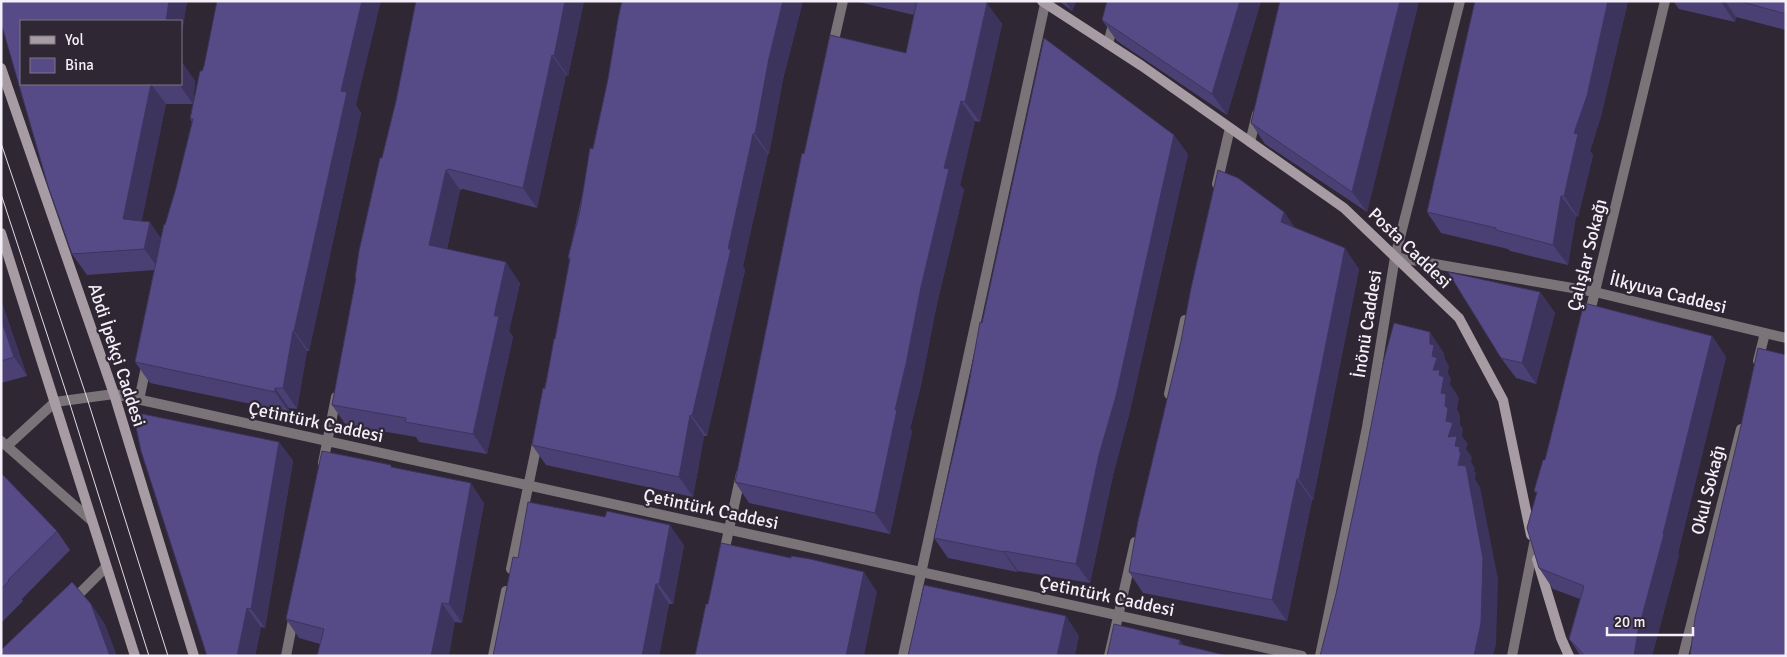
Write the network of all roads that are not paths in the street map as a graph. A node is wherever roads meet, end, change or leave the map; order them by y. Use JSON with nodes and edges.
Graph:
{"nodes":[{"id":1,"x":843,"y":1,"type":"edge"},
{"id":2,"x":1118,"y":1,"type":"edge"},
{"id":3,"x":1460,"y":1,"type":"edge"},
{"id":4,"x":1665,"y":1,"type":"edge"},
{"id":5,"x":1043,"y":2,"type":"edge"},
{"id":6,"x":1108,"y":44,"type":"junction"},
{"id":7,"x":830,"y":59,"type":"edge"},
{"id":8,"x":1,"y":68,"type":"edge"},
{"id":9,"x":1259,"y":105,"type":"edge"},
{"id":10,"x":1230,"y":128,"type":"junction"},
{"id":11,"x":1250,"y":142,"type":"junction"},
{"id":12,"x":1214,"y":196,"type":"edge"},
{"id":13,"x":1,"y":233,"type":"edge"},
{"id":14,"x":1395,"y":257,"type":"junction"},
{"id":15,"x":1595,"y":292,"type":"junction"},
{"id":16,"x":1187,"y":313,"type":"edge"},
{"id":17,"x":1586,"y":330,"type":"edge"},
{"id":18,"x":1765,"y":333,"type":"junction"},
{"id":19,"x":1786,"y":338,"type":"edge"},
{"id":20,"x":149,"y":351,"type":"edge"},
{"id":21,"x":1755,"y":371,"type":"edge"},
{"id":22,"x":339,"y":384,"type":"edge"},
{"id":23,"x":114,"y":394,"type":"junction"},
{"id":24,"x":139,"y":400,"type":"junction"},
{"id":25,"x":1167,"y":401,"type":"edge"},
{"id":26,"x":55,"y":402,"type":"junction"},
{"id":27,"x":1743,"y":419,"type":"edge"},
{"id":28,"x":541,"y":428,"type":"edge"},
{"id":29,"x":327,"y":441,"type":"junction"},
{"id":30,"x":4,"y":444,"type":"edge"},
{"id":31,"x":743,"y":462,"type":"edge"},
{"id":32,"x":321,"y":470,"type":"edge"},
{"id":33,"x":528,"y":486,"type":"junction"},
{"id":34,"x":92,"y":521,"type":"junction"},
{"id":35,"x":1538,"y":526,"type":"edge"},
{"id":36,"x":1138,"y":528,"type":"edge"},
{"id":37,"x":729,"y":530,"type":"junction"},
{"id":38,"x":1533,"y":545,"type":"junction"},
{"id":39,"x":106,"y":567,"type":"junction"},
{"id":40,"x":721,"y":568,"type":"edge"},
{"id":41,"x":922,"y":572,"type":"junction"},
{"id":42,"x":295,"y":607,"type":"edge"},
{"id":43,"x":65,"y":608,"type":"edge"},
{"id":44,"x":1118,"y":615,"type":"junction"},
{"id":45,"x":135,"y":656,"type":"edge"},
{"id":46,"x":194,"y":656,"type":"edge"},
{"id":47,"x":286,"y":656,"type":"edge"},
{"id":48,"x":493,"y":656,"type":"edge"},
{"id":49,"x":903,"y":656,"type":"edge"},
{"id":50,"x":1109,"y":656,"type":"edge"},
{"id":51,"x":1302,"y":656,"type":"edge"},
{"id":52,"x":1320,"y":656,"type":"edge"},
{"id":53,"x":1512,"y":656,"type":"edge"},
{"id":54,"x":1569,"y":656,"type":"edge"},
{"id":55,"x":1683,"y":656,"type":"edge"}],
"edges":[{"from":1,"to":7,"type":"street"},
{"from":2,"to":6,"type":"street"},
{"from":3,"to":14,"type":"street","name":"İnönü Caddesi"},
{"from":4,"to":15,"type":"street","name":"Çalışlar Sokağı"},
{"from":5,"to":6,"type":"main road","name":"Posta Caddesi"},
{"from":5,"to":41,"type":"street"},
{"from":6,"to":10,"type":"main road","name":"Posta Caddesi"},
{"from":8,"to":23,"type":"main road","name":"Abdi İpekçi Caddesi"},
{"from":9,"to":11,"type":"street"},
{"from":10,"to":11,"type":"main road","name":"Posta Caddesi"},
{"from":10,"to":12,"type":"street"},
{"from":11,"to":14,"type":"main road","name":"Posta Caddesi"},
{"from":13,"to":26,"type":"main road"},
{"from":14,"to":15,"type":"street","name":"İlkyuva Caddesi"},
{"from":14,"to":38,"type":"main road","name":"Posta Caddesi"},
{"from":14,"to":52,"type":"street","name":"İnönü Caddesi"},
{"from":15,"to":17,"type":"street","name":"Çalışlar Sokağı"},
{"from":15,"to":18,"type":"street","name":"İlkyuva Caddesi"},
{"from":16,"to":25,"type":"street"},
{"from":18,"to":19,"type":"street","name":"İlkyuva Caddesi"},
{"from":18,"to":21,"type":"street"},
{"from":20,"to":24,"type":"street"},
{"from":22,"to":29,"type":"street"},
{"from":23,"to":24,"type":"street","name":"Çetintürk Caddesi"},
{"from":23,"to":26,"type":"street"},
{"from":23,"to":46,"type":"main road","name":"Abdi İpekçi Caddesi"},
{"from":24,"to":29,"type":"street","name":"Çetintürk Caddesi"},
{"from":26,"to":30,"type":"street"},
{"from":26,"to":34,"type":"main road"},
{"from":27,"to":55,"type":"street","name":"Okul Sokağı"},
{"from":28,"to":33,"type":"street"},
{"from":29,"to":32,"type":"street"},
{"from":29,"to":33,"type":"street","name":"Çetintürk Caddesi"},
{"from":30,"to":34,"type":"street"},
{"from":31,"to":37,"type":"street"},
{"from":33,"to":37,"type":"street","name":"Çetintürk Caddesi"},
{"from":33,"to":48,"type":"street"},
{"from":34,"to":39,"type":"main road"},
{"from":35,"to":38,"type":"street"},
{"from":36,"to":44,"type":"street"},
{"from":37,"to":40,"type":"street"},
{"from":37,"to":41,"type":"street","name":"Çetintürk Caddesi"},
{"from":38,"to":53,"type":"street"},
{"from":38,"to":54,"type":"main road","name":"Posta Caddesi"},
{"from":39,"to":43,"type":"street"},
{"from":39,"to":45,"type":"main road"},
{"from":41,"to":44,"type":"street","name":"Çetintürk Caddesi"},
{"from":41,"to":49,"type":"street"},
{"from":42,"to":47,"type":"street"},
{"from":44,"to":50,"type":"street"},
{"from":44,"to":51,"type":"street","name":"Çetintürk Caddesi"}]}
